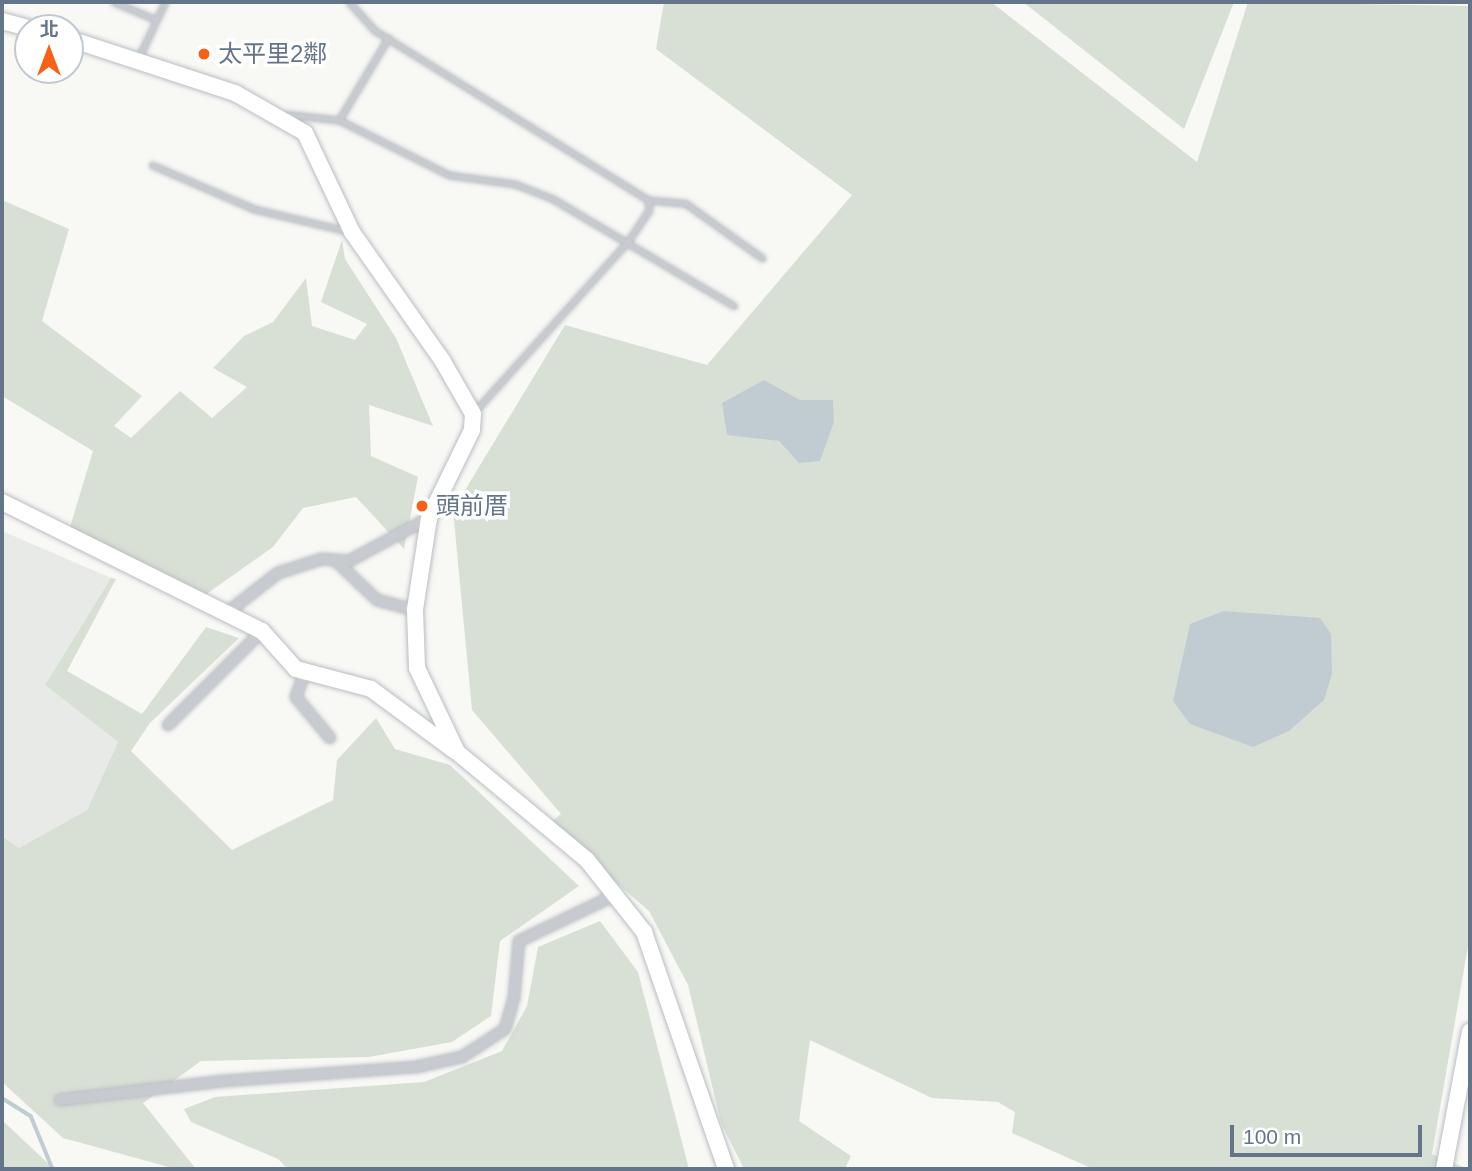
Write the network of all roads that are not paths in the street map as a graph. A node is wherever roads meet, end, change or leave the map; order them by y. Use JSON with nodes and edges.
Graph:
{"nodes":[{"id":1,"x":114,"y":2,"type":"edge"},
{"id":2,"x":165,"y":2,"type":"edge"},
{"id":3,"x":349,"y":2,"type":"edge"},
{"id":4,"x":154,"y":19,"type":"junction"},
{"id":5,"x":388,"y":38,"type":"junction"},
{"id":6,"x":84,"y":44,"type":"edge"},
{"id":7,"x":137,"y":61,"type":"junction"},
{"id":8,"x":278,"y":114,"type":"junction"},
{"id":9,"x":339,"y":120,"type":"junction"},
{"id":10,"x":152,"y":165,"type":"dead end"},
{"id":11,"x":648,"y":200,"type":"junction"},
{"id":12,"x":352,"y":232,"type":"junction"},
{"id":13,"x":629,"y":240,"type":"junction"},
{"id":14,"x":762,"y":258,"type":"dead end"},
{"id":15,"x":734,"y":306,"type":"dead end"},
{"id":16,"x":473,"y":414,"type":"junction"},
{"id":17,"x":2,"y":502,"type":"edge"},
{"id":18,"x":429,"y":518,"type":"junction"},
{"id":19,"x":335,"y":560,"type":"junction"},
{"id":20,"x":415,"y":610,"type":"junction"},
{"id":21,"x":224,"y":615,"type":"junction"},
{"id":22,"x":262,"y":631,"type":"junction"},
{"id":23,"x":305,"y":672,"type":"junction"},
{"id":24,"x":168,"y":725,"type":"dead end"},
{"id":25,"x":330,"y":738,"type":"dead end"},
{"id":26,"x":457,"y":752,"type":"junction"},
{"id":27,"x":617,"y":894,"type":"junction"},
{"id":28,"x":1470,"y":1031,"type":"edge"},
{"id":29,"x":60,"y":1100,"type":"dead end"},
{"id":30,"x":726,"y":1169,"type":"edge"},
{"id":31,"x":1444,"y":1169,"type":"edge"}],
"edges":[{"from":1,"to":4,"type":"lane"},
{"from":2,"to":4,"type":"lane"},
{"from":3,"to":5,"type":"lane"},
{"from":4,"to":7,"type":"lane"},
{"from":5,"to":9,"type":"lane"},
{"from":5,"to":11,"type":"lane"},
{"from":6,"to":7,"type":"street"},
{"from":7,"to":8,"type":"street"},
{"from":8,"to":9,"type":"lane"},
{"from":8,"to":12,"type":"street"},
{"from":9,"to":13,"type":"lane"},
{"from":10,"to":12,"type":"lane"},
{"from":11,"to":13,"type":"lane"},
{"from":11,"to":14,"type":"lane"},
{"from":12,"to":16,"type":"street"},
{"from":13,"to":15,"type":"lane"},
{"from":13,"to":16,"type":"lane"},
{"from":16,"to":18,"type":"street"},
{"from":17,"to":21,"type":"street"},
{"from":18,"to":19,"type":"street"},
{"from":18,"to":20,"type":"street"},
{"from":19,"to":20,"type":"street"},
{"from":19,"to":21,"type":"street"},
{"from":20,"to":26,"type":"street"},
{"from":21,"to":22,"type":"street"},
{"from":22,"to":23,"type":"street"},
{"from":22,"to":24,"type":"street"},
{"from":23,"to":25,"type":"street"},
{"from":23,"to":26,"type":"street"},
{"from":26,"to":27,"type":"street"},
{"from":27,"to":29,"type":"street"},
{"from":27,"to":30,"type":"street"},
{"from":28,"to":31,"type":"street"}]}
